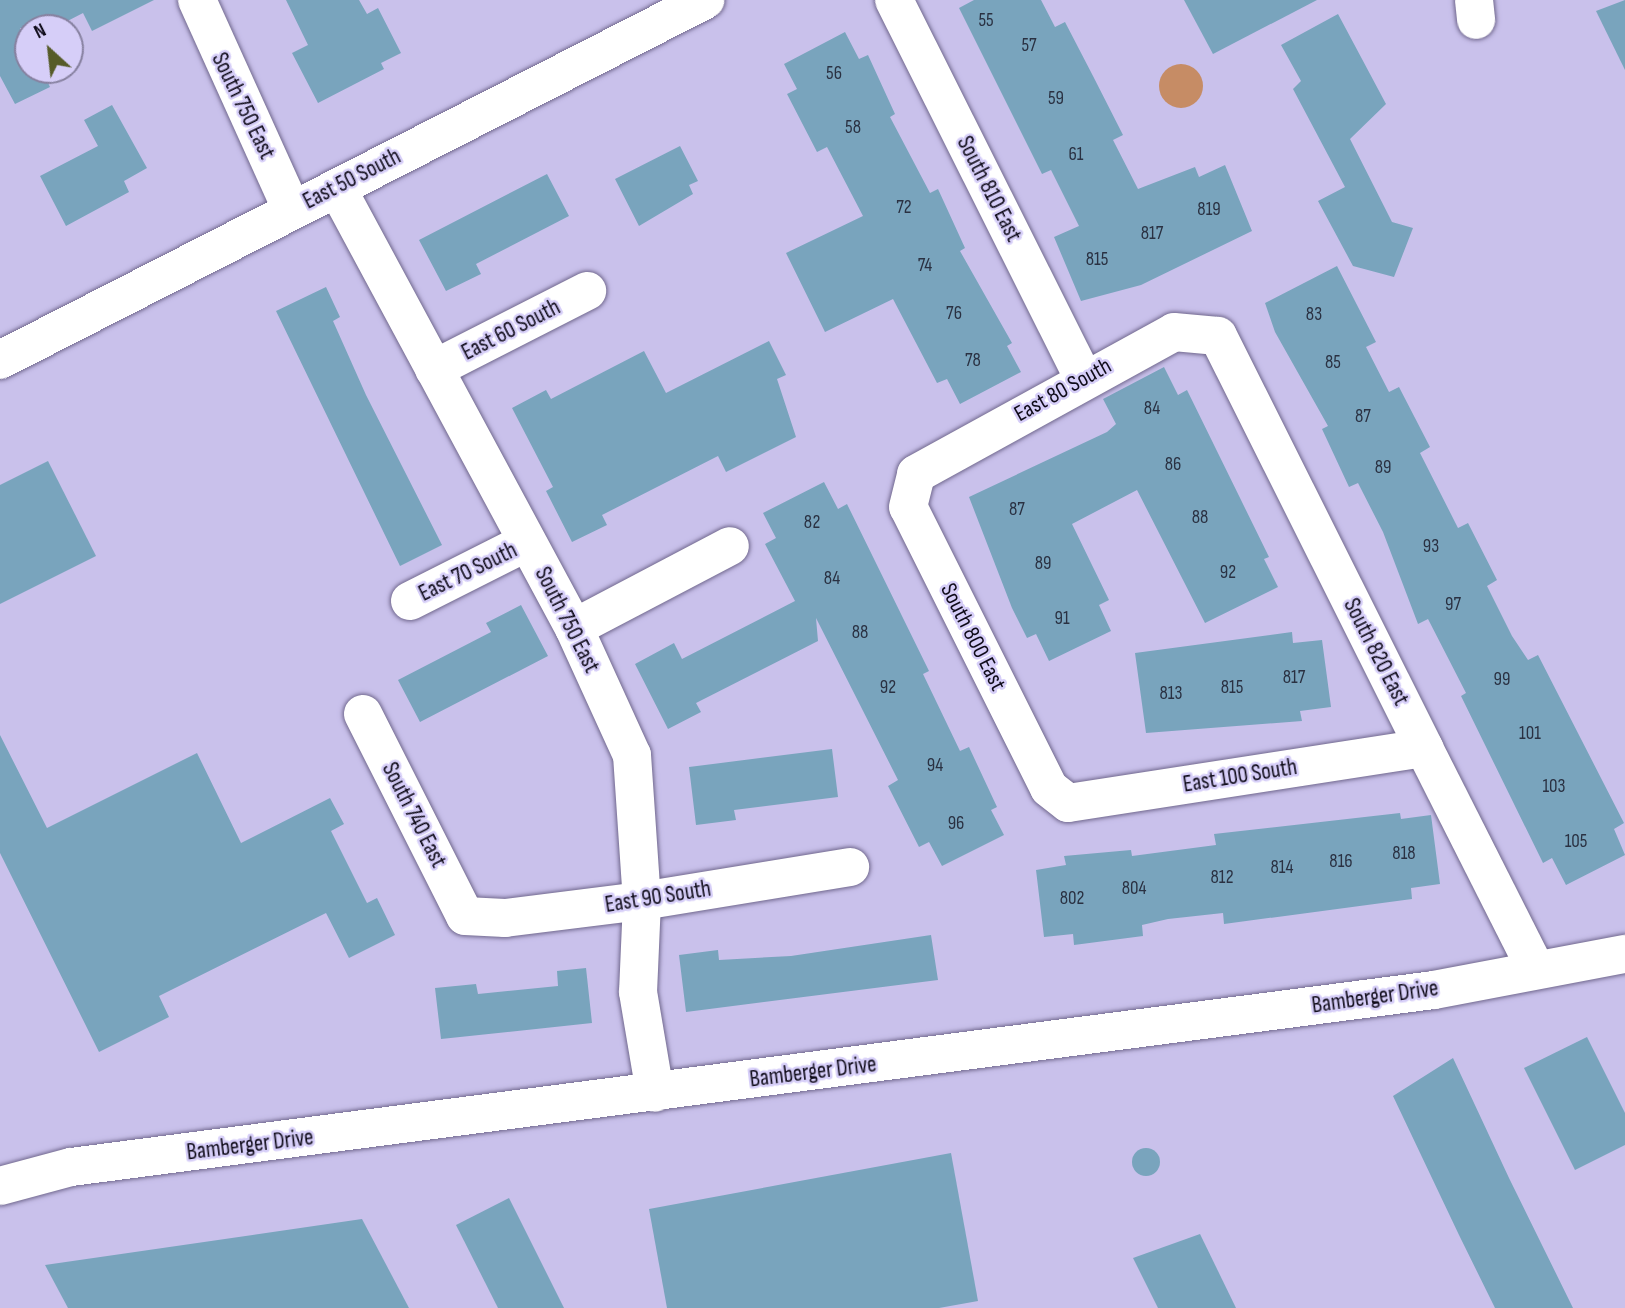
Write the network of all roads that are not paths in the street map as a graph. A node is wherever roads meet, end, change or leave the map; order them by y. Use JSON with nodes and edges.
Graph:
{"nodes":[{"id":1,"x":197,"y":0,"type":"edge"},
{"id":2,"x":705,"y":0,"type":"edge"},
{"id":3,"x":894,"y":0,"type":"edge"},
{"id":4,"x":659,"y":10,"type":"edge"},
{"id":5,"x":337,"y":188,"type":"junction"},
{"id":6,"x":292,"y":210,"type":"junction"},
{"id":7,"x":587,"y":291,"type":"dead end"},
{"id":8,"x":1218,"y":336,"type":"joint"},
{"id":9,"x":0,"y":360,"type":"edge"},
{"id":10,"x":434,"y":369,"type":"junction"},
{"id":11,"x":1083,"y":377,"type":"junction"},
{"id":12,"x":916,"y":474,"type":"joint"},
{"id":13,"x":527,"y":542,"type":"junction"},
{"id":14,"x":730,"y":546,"type":"dead end"},
{"id":15,"x":410,"y":601,"type":"dead end"},
{"id":16,"x":574,"y":628,"type":"junction"},
{"id":17,"x":363,"y":714,"type":"dead end"},
{"id":18,"x":1424,"y":748,"type":"junction"},
{"id":19,"x":1058,"y":794,"type":"joint"},
{"id":20,"x":850,"y":867,"type":"dead end"},
{"id":21,"x":642,"y":901,"type":"junction"},
{"id":22,"x":465,"y":916,"type":"joint"},
{"id":23,"x":1625,"y":954,"type":"edge"},
{"id":24,"x":1535,"y":968,"type":"junction"},
{"id":25,"x":655,"y":1093,"type":"junction"},
{"id":26,"x":0,"y":1186,"type":"edge"}],
"edges":[{"from":1,"to":6,"type":"street","name":"South 750 East"},
{"from":2,"to":4,"type":"street","name":"East 50 South"},
{"from":3,"to":11,"type":"street","name":"South 810 East"},
{"from":4,"to":5,"type":"street","name":"East 50 South"},
{"from":5,"to":6,"type":"street","name":"East 50 South"},
{"from":5,"to":10,"type":"street","name":"South 750 East"},
{"from":6,"to":9,"type":"street","name":"East 50 South"},
{"from":7,"to":10,"type":"street","name":"East 60 South"},
{"from":8,"to":11,"type":"street","name":"East 80 South"},
{"from":8,"to":18,"type":"street","name":"South 820 East"},
{"from":10,"to":13,"type":"street","name":"South 750 East"},
{"from":11,"to":12,"type":"street","name":"East 80 South"},
{"from":12,"to":19,"type":"street","name":"South 800 East"},
{"from":13,"to":15,"type":"street","name":"East 70 South"},
{"from":13,"to":16,"type":"street","name":"South 750 East"},
{"from":14,"to":16,"type":"street"},
{"from":16,"to":21,"type":"street","name":"South 750 East"},
{"from":17,"to":22,"type":"street","name":"South 740 East"},
{"from":18,"to":19,"type":"street","name":"East 100 South"},
{"from":18,"to":24,"type":"street","name":"South 820 East"},
{"from":20,"to":21,"type":"street","name":"East 90 South"},
{"from":21,"to":22,"type":"street","name":"East 90 South"},
{"from":21,"to":25,"type":"street","name":"South 750 East"},
{"from":23,"to":24,"type":"street","name":"Bamberger Drive"},
{"from":24,"to":25,"type":"street","name":"Bamberger Drive"},
{"from":25,"to":26,"type":"street","name":"Bamberger Drive"}]}
